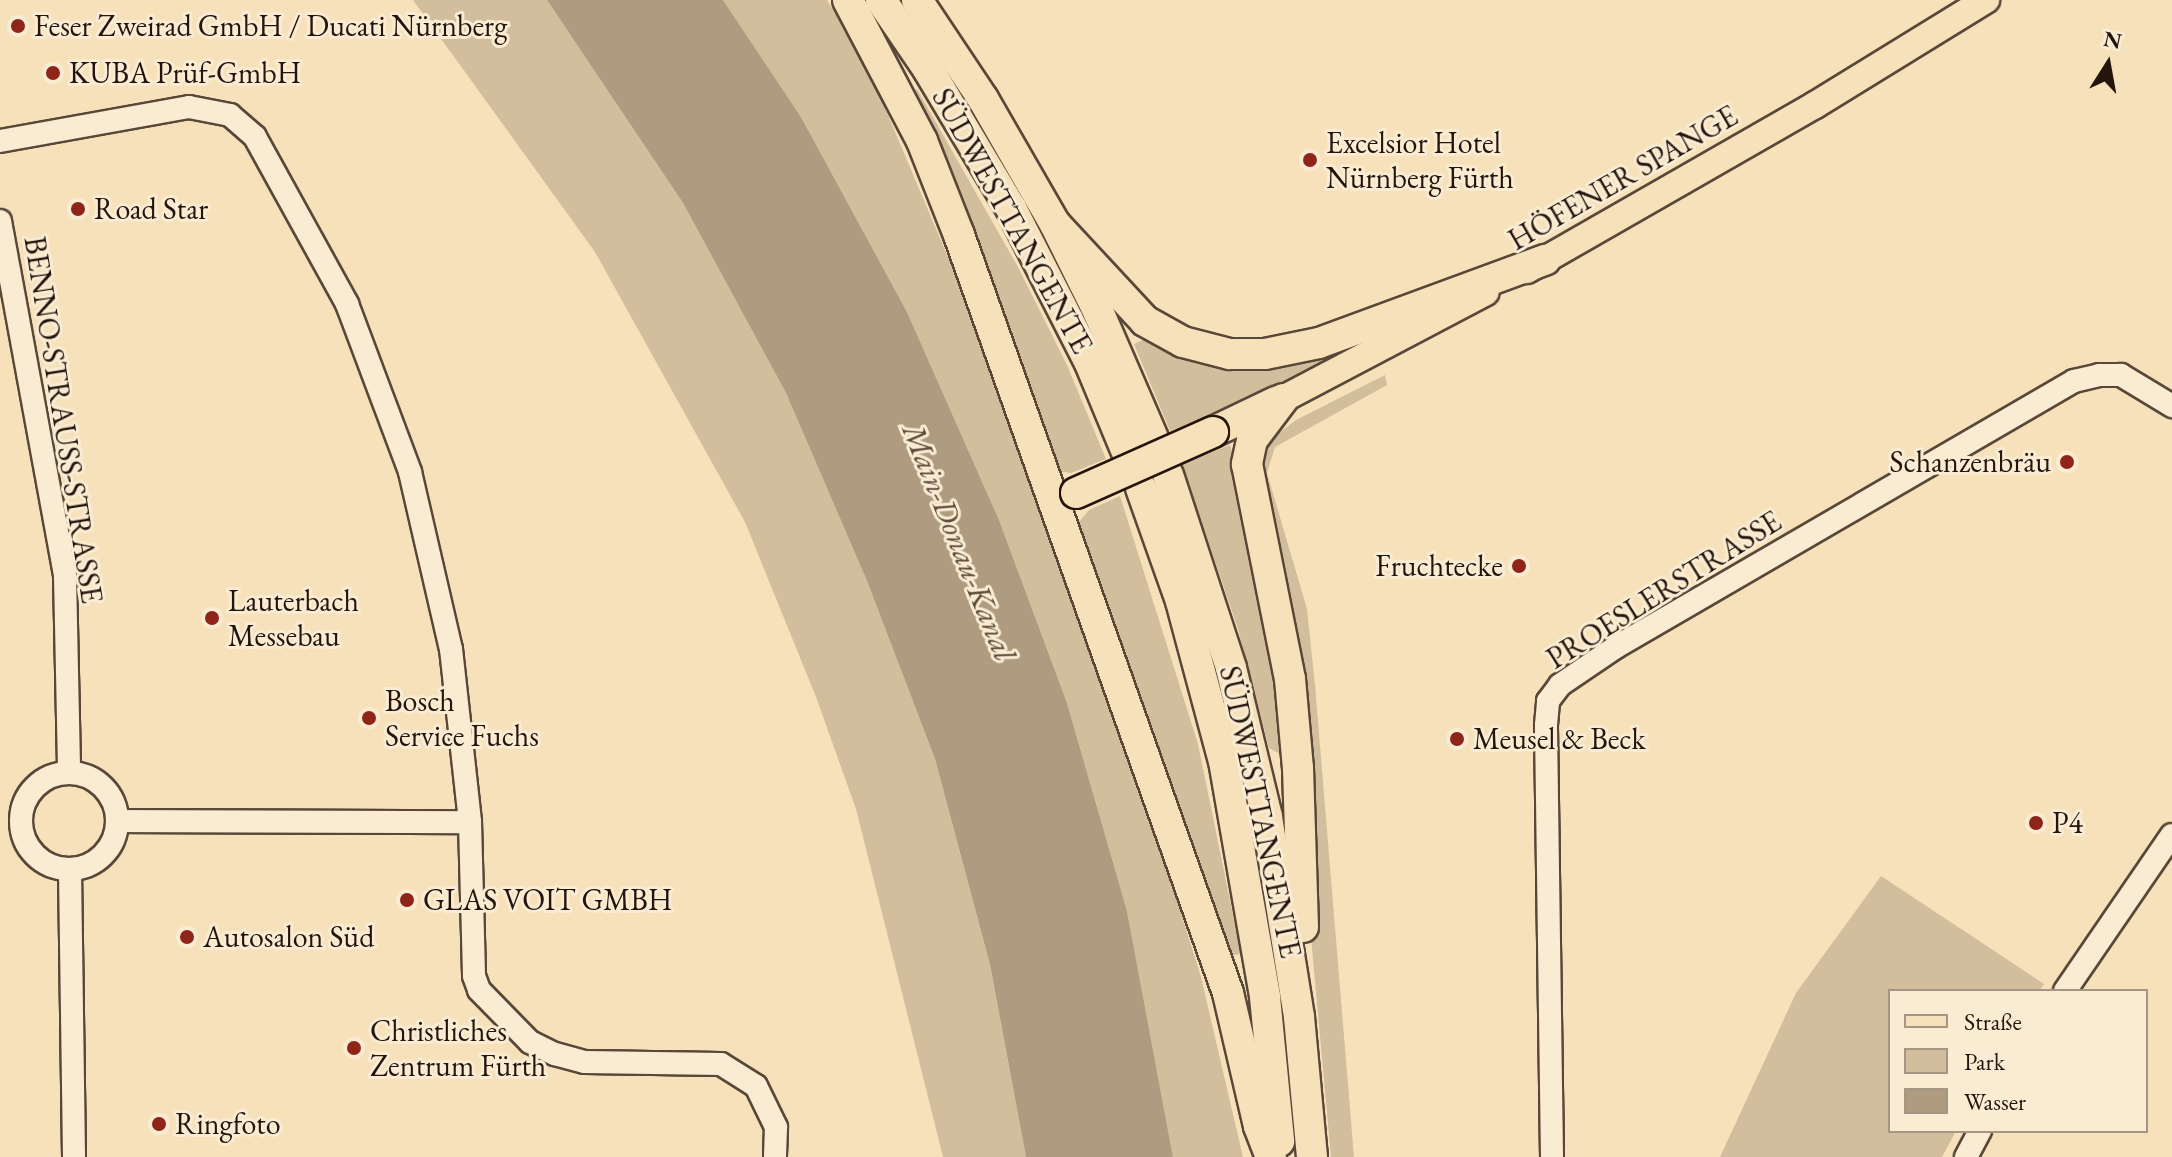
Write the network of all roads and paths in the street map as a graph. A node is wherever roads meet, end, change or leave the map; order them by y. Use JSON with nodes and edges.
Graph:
{"nodes":[{"id":1,"x":848,"y":0,"type":"edge"},
{"id":2,"x":881,"y":0,"type":"edge"},
{"id":3,"x":917,"y":0,"type":"edge"},
{"id":4,"x":1986,"y":0,"type":"edge"},
{"id":5,"x":0,"y":141,"type":"edge"},
{"id":6,"x":0,"y":221,"type":"edge"},
{"id":7,"x":1055,"y":224,"type":"junction"},
{"id":8,"x":1545,"y":260,"type":"junction"},
{"id":9,"x":1283,"y":399,"type":"junction"},
{"id":10,"x":2172,"y":406,"type":"edge"},
{"id":11,"x":1064,"y":498,"type":"junction"},
{"id":12,"x":69,"y":773,"type":"junction"},
{"id":13,"x":10,"y":821,"type":"edge"},
{"id":14,"x":117,"y":821,"type":"junction"},
{"id":15,"x":470,"y":822,"type":"junction"},
{"id":16,"x":2172,"y":835,"type":"edge"},
{"id":17,"x":70,"y":870,"type":"junction"},
{"id":18,"x":2066,"y":989,"type":"edge"},
{"id":19,"x":1299,"y":1017,"type":"junction"},
{"id":20,"x":1979,"y":1133,"type":"edge"},
{"id":21,"x":74,"y":1157,"type":"edge"},
{"id":22,"x":775,"y":1157,"type":"edge"},
{"id":23,"x":1271,"y":1157,"type":"edge"},
{"id":24,"x":1281,"y":1157,"type":"edge"},
{"id":25,"x":1312,"y":1157,"type":"edge"},
{"id":26,"x":1552,"y":1157,"type":"edge"},
{"id":27,"x":1966,"y":1157,"type":"edge"}],
"edges":[{"from":1,"to":11,"type":"highway"},
{"from":2,"to":7,"type":"highway","name":"SÜDWESTTANGENTE"},
{"from":3,"to":7,"type":"highway","name":"SÜDWESTTANGENTE"},
{"from":4,"to":8,"type":"main road","name":"HÖFENER SPANGE"},
{"from":5,"to":15,"type":"street"},
{"from":6,"to":12,"type":"street","name":"BENNO-STRAUSS-STRASSE"},
{"from":7,"to":8,"type":"highway"},
{"from":8,"to":9,"type":"main road","name":"HÖFENER SPANGE"},
{"from":9,"to":11,"type":"highway","bridge":true},
{"from":9,"to":19,"type":"highway"},
{"from":10,"to":26,"type":"street","name":"PROESLERSTRASSE"},
{"from":11,"to":23,"type":"highway"},
{"from":12,"to":13,"type":"street"},
{"from":12,"to":14,"type":"street"},
{"from":13,"to":17,"type":"street"},
{"from":14,"to":15,"type":"street"},
{"from":14,"to":17,"type":"street"},
{"from":15,"to":22,"type":"street"},
{"from":16,"to":18,"type":"street"},
{"from":17,"to":21,"type":"street"},
{"from":19,"to":24,"type":"highway","name":"SÜDWESTTANGENTE"},
{"from":19,"to":25,"type":"highway","name":"SÜDWESTTANGENTE"},
{"from":20,"to":27,"type":"street"}]}
